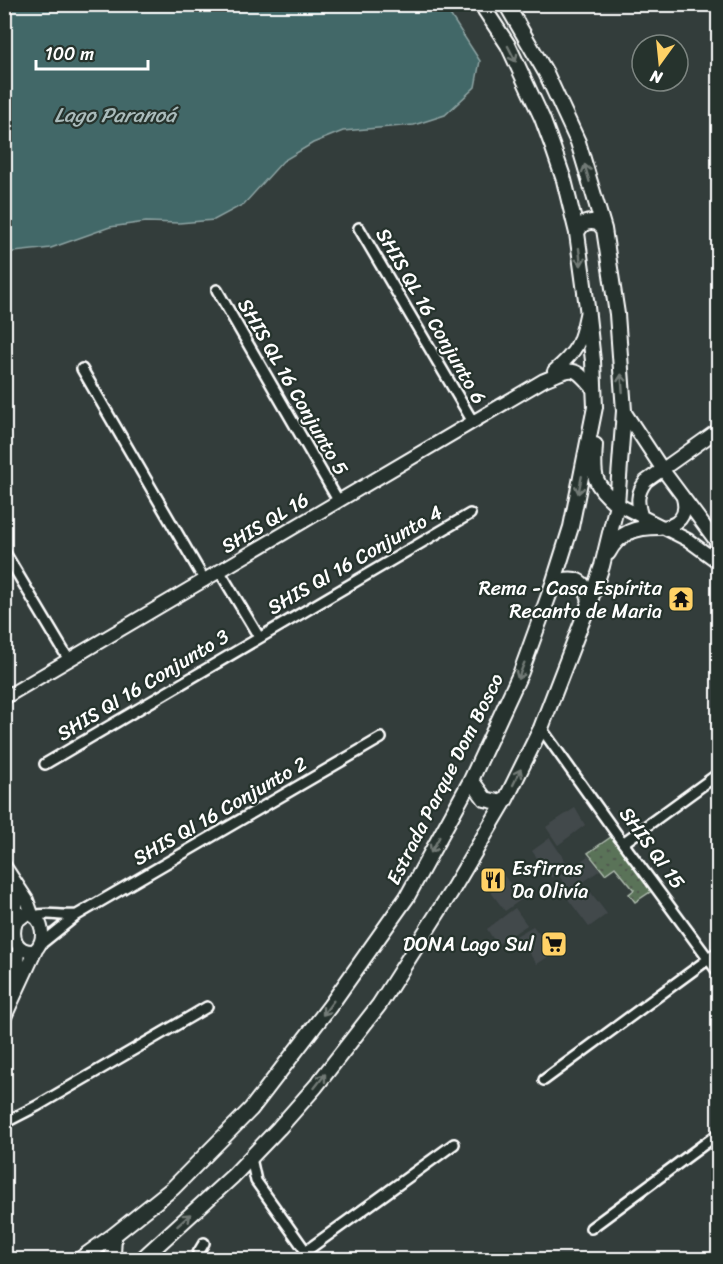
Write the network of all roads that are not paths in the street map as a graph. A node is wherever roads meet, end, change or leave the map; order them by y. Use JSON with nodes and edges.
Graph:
{"nodes":[{"id":1,"x":481,"y":4,"type":"edge"},
{"id":2,"x":506,"y":4,"type":"edge"},
{"id":3,"x":359,"y":228,"type":"dead end"},
{"id":4,"x":604,"y":229,"type":"junction"},
{"id":5,"x":577,"y":233,"type":"junction"},
{"id":6,"x":217,"y":290,"type":"dead end"},
{"id":7,"x":587,"y":307,"type":"junction"},
{"id":8,"x":82,"y":369,"type":"dead end"},
{"id":9,"x":544,"y":380,"type":"junction"},
{"id":10,"x":594,"y":390,"type":"junction"},
{"id":11,"x":595,"y":407,"type":"junction"},
{"id":12,"x":624,"y":411,"type":"junction"},
{"id":13,"x":472,"y":422,"type":"junction"},
{"id":14,"x":718,"y":430,"type":"edge"},
{"id":15,"x":663,"y":470,"type":"junction"},
{"id":16,"x":683,"y":496,"type":"junction"},
{"id":17,"x":339,"y":502,"type":"junction"},
{"id":18,"x":617,"y":504,"type":"junction"},
{"id":19,"x":470,"y":514,"type":"dead end"},
{"id":20,"x":642,"y":518,"type":"junction"},
{"id":21,"x":659,"y":527,"type":"junction"},
{"id":22,"x":718,"y":544,"type":"edge"},
{"id":23,"x":4,"y":551,"type":"edge"},
{"id":24,"x":718,"y":562,"type":"edge"},
{"id":25,"x":602,"y":566,"type":"junction"},
{"id":26,"x":220,"y":572,"type":"junction"},
{"id":27,"x":205,"y":581,"type":"junction"},
{"id":28,"x":553,"y":584,"type":"junction"},
{"id":29,"x":590,"y":601,"type":"junction"},
{"id":30,"x":258,"y":637,"type":"junction"},
{"id":31,"x":69,"y":660,"type":"junction"},
{"id":32,"x":4,"y":698,"type":"edge"},
{"id":33,"x":541,"y":728,"type":"junction"},
{"id":34,"x":381,"y":738,"type":"dead end"},
{"id":35,"x":532,"y":746,"type":"junction"},
{"id":36,"x":554,"y":747,"type":"junction"},
{"id":37,"x":45,"y":764,"type":"dead end"},
{"id":38,"x":718,"y":774,"type":"edge"},
{"id":39,"x":471,"y":780,"type":"junction"},
{"id":40,"x":506,"y":799,"type":"junction"},
{"id":41,"x":623,"y":843,"type":"junction"},
{"id":42,"x":7,"y":868,"type":"edge"},
{"id":43,"x":33,"y":915,"type":"junction"},
{"id":44,"x":76,"y":915,"type":"junction"},
{"id":45,"x":16,"y":921,"type":"junction"},
{"id":46,"x":38,"y":947,"type":"junction"},
{"id":47,"x":19,"y":948,"type":"junction"},
{"id":48,"x":718,"y":952,"type":"edge"},
{"id":49,"x":709,"y":959,"type":"junction"},
{"id":50,"x":718,"y":972,"type":"edge"},
{"id":51,"x":16,"y":994,"type":"junction"},
{"id":52,"x":207,"y":1007,"type":"dead end"},
{"id":53,"x":4,"y":1019,"type":"edge"},
{"id":54,"x":544,"y":1080,"type":"dead end"},
{"id":55,"x":5,"y":1122,"type":"edge"},
{"id":56,"x":718,"y":1134,"type":"edge"},
{"id":57,"x":454,"y":1144,"type":"dead end"},
{"id":58,"x":251,"y":1158,"type":"junction"},
{"id":59,"x":233,"y":1176,"type":"junction"},
{"id":60,"x":256,"y":1181,"type":"junction"},
{"id":61,"x":591,"y":1228,"type":"dead end"},
{"id":62,"x":114,"y":1235,"type":"junction"},
{"id":63,"x":204,"y":1243,"type":"dead end"},
{"id":64,"x":309,"y":1255,"type":"edge"},
{"id":65,"x":83,"y":1257,"type":"edge"},
{"id":66,"x":102,"y":1260,"type":"edge"},
{"id":67,"x":115,"y":1260,"type":"edge"},
{"id":68,"x":141,"y":1260,"type":"edge"},
{"id":69,"x":199,"y":1260,"type":"edge"}],
"edges":[{"from":1,"to":5,"type":"main road","name":"Estrada Parque Dom Bosco","one_way":true},
{"from":4,"to":2,"type":"main road","one_way":true},
{"from":3,"to":13,"type":"street","name":"SHIS QL 16 Conjunto 6"},
{"from":4,"to":5,"type":"main road"},
{"from":12,"to":4,"type":"main road","one_way":true},
{"from":5,"to":7,"type":"main road","name":"Estrada Parque Dom Bosco","one_way":true},
{"from":6,"to":17,"type":"street","name":"SHIS QL 16 Conjunto 5"},
{"from":7,"to":9,"type":"street","name":"SHIS QL 16"},
{"from":7,"to":10,"type":"main road","name":"Estrada Parque Dom Bosco"},
{"from":8,"to":27,"type":"street"},
{"from":9,"to":10,"type":"street","name":"SHIS QL 16"},
{"from":9,"to":13,"type":"street","name":"SHIS QL 16"},
{"from":10,"to":11,"type":"main road","name":"Estrada Parque Dom Bosco"},
{"from":11,"to":18,"type":"main road"},
{"from":11,"to":28,"type":"main road","name":"Estrada Parque Dom Bosco","one_way":true},
{"from":12,"to":15,"type":"street"},
{"from":12,"to":18,"type":"main road"},
{"from":13,"to":17,"type":"street","name":"SHIS QL 16"},
{"from":14,"to":15,"type":"street"},
{"from":15,"to":16,"type":"street"},
{"from":15,"to":20,"type":"street"},
{"from":16,"to":21,"type":"street"},
{"from":16,"to":22,"type":"street"},
{"from":17,"to":26,"type":"street","name":"SHIS QL 16"},
{"from":18,"to":20,"type":"street"},
{"from":18,"to":25,"type":"main road"},
{"from":19,"to":30,"type":"street","name":"SHIS QI 16 Conjunto 4"},
{"from":20,"to":21,"type":"street"},
{"from":21,"to":24,"type":"street"},
{"from":21,"to":25,"type":"main road"},
{"from":23,"to":31,"type":"street"},
{"from":25,"to":29,"type":"main road"},
{"from":26,"to":27,"type":"street","name":"SHIS QL 16"},
{"from":26,"to":30,"type":"street"},
{"from":27,"to":31,"type":"street","name":"SHIS QL 16"},
{"from":28,"to":29,"type":"main road"},
{"from":28,"to":39,"type":"main road","name":"Estrada Parque Dom Bosco","one_way":true},
{"from":29,"to":33,"type":"main road"},
{"from":30,"to":37,"type":"street","name":"SHIS QI 16 Conjunto 3"},
{"from":31,"to":32,"type":"street","name":"SHIS QL 16"},
{"from":33,"to":35,"type":"main road"},
{"from":33,"to":36,"type":"street","name":"SHIS QI 15"},
{"from":34,"to":44,"type":"street","name":"SHIS QI 16 Conjunto 2"},
{"from":35,"to":36,"type":"street"},
{"from":40,"to":35,"type":"main road","one_way":true},
{"from":36,"to":41,"type":"street","name":"SHIS QI 15"},
{"from":38,"to":41,"type":"street"},
{"from":39,"to":40,"type":"main road"},
{"from":39,"to":62,"type":"main road","name":"Estrada Parque Dom Bosco","one_way":true},
{"from":58,"to":40,"type":"main road","one_way":true},
{"from":41,"to":49,"type":"street","name":"SHIS QI 15"},
{"from":42,"to":43,"type":"street"},
{"from":42,"to":45,"type":"street"},
{"from":43,"to":44,"type":"street"},
{"from":43,"to":45,"type":"street"},
{"from":43,"to":46,"type":"street"},
{"from":44,"to":46,"type":"street","name":"SHIS QI 16 Conjunto 2"},
{"from":45,"to":47,"type":"street"},
{"from":46,"to":47,"type":"street"},
{"from":46,"to":51,"type":"street"},
{"from":47,"to":51,"type":"street"},
{"from":48,"to":49,"type":"street"},
{"from":49,"to":50,"type":"street","name":"SHIS QI 15"},
{"from":49,"to":54,"type":"street"},
{"from":51,"to":53,"type":"street"},
{"from":52,"to":55,"type":"street"},
{"from":56,"to":61,"type":"street"},
{"from":57,"to":64,"type":"street"},
{"from":58,"to":59,"type":"main road"},
{"from":58,"to":60,"type":"street"},
{"from":59,"to":60,"type":"street"},
{"from":68,"to":59,"type":"main road","one_way":true},
{"from":60,"to":64,"type":"street"},
{"from":62,"to":65,"type":"main road","name":"Estrada Parque Dom Bosco"},
{"from":62,"to":67,"type":"main road"},
{"from":63,"to":69,"type":"street"},
{"from":65,"to":66,"type":"main road"}]}
